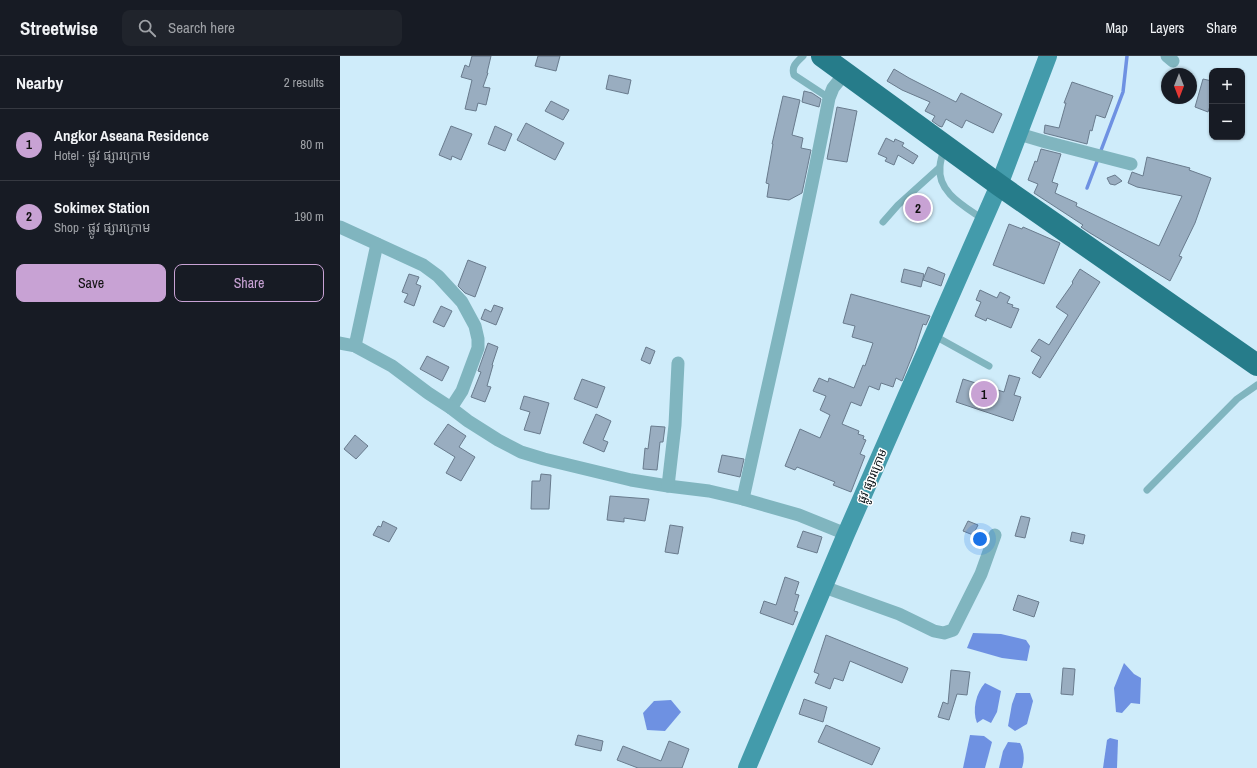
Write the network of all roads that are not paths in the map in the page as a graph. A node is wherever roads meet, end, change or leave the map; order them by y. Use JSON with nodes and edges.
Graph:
{"nodes":[{"id":1,"x":803,"y":56,"type":"edge"},
{"id":2,"x":822,"y":56,"type":"edge"},
{"id":3,"x":1048,"y":56,"type":"edge"},
{"id":4,"x":845,"y":73,"type":"junction"},
{"id":5,"x":829,"y":98,"type":"junction"},
{"id":6,"x":1019,"y":134,"type":"junction"},
{"id":7,"x":945,"y":144,"type":"junction"},
{"id":8,"x":1131,"y":164,"type":"dead end"},
{"id":9,"x":939,"y":168,"type":"junction"},
{"id":10,"x":999,"y":185,"type":"junction"},
{"id":11,"x":984,"y":220,"type":"junction"},
{"id":12,"x":882,"y":222,"type":"dead end"},
{"id":13,"x":340,"y":227,"type":"edge"},
{"id":14,"x":377,"y":244,"type":"junction"},
{"id":15,"x":933,"y":335,"type":"junction"},
{"id":16,"x":340,"y":343,"type":"edge"},
{"id":17,"x":355,"y":346,"type":"junction"},
{"id":18,"x":678,"y":363,"type":"dead end"},
{"id":19,"x":1257,"y":365,"type":"edge"},
{"id":20,"x":989,"y":366,"type":"dead end"},
{"id":21,"x":1257,"y":385,"type":"edge"},
{"id":22,"x":451,"y":408,"type":"junction"},
{"id":23,"x":668,"y":486,"type":"junction"},
{"id":24,"x":1147,"y":490,"type":"dead end"},
{"id":25,"x":743,"y":499,"type":"junction"},
{"id":26,"x":846,"y":534,"type":"junction"},
{"id":27,"x":996,"y":535,"type":"dead end"},
{"id":28,"x":824,"y":587,"type":"junction"},
{"id":29,"x":747,"y":768,"type":"edge"}],
"edges":[{"from":1,"to":5,"type":"lane"},
{"from":2,"to":4,"type":"highway"},
{"from":3,"to":6,"type":"main road","name":"ផ្លូវ ផ្សារក្រោម"},
{"from":4,"to":5,"type":"street"},
{"from":4,"to":7,"type":"highway"},
{"from":5,"to":25,"type":"street"},
{"from":6,"to":8,"type":"street"},
{"from":6,"to":10,"type":"main road","name":"ផ្លូវ ផ្សារក្រោម"},
{"from":7,"to":9,"type":"lane"},
{"from":7,"to":10,"type":"highway"},
{"from":9,"to":11,"type":"lane"},
{"from":9,"to":12,"type":"lane"},
{"from":10,"to":11,"type":"main road","name":"ផ្លូវ ផ្សារក្រោម"},
{"from":10,"to":19,"type":"highway"},
{"from":11,"to":15,"type":"main road","name":"ផ្លូវ ផ្សារក្រោម"},
{"from":13,"to":14,"type":"street"},
{"from":14,"to":17,"type":"street"},
{"from":14,"to":22,"type":"street"},
{"from":15,"to":20,"type":"lane"},
{"from":15,"to":26,"type":"main road","name":"ផ្លូវ ផ្សារក្រោម"},
{"from":16,"to":17,"type":"street"},
{"from":17,"to":22,"type":"street"},
{"from":18,"to":23,"type":"street"},
{"from":21,"to":24,"type":"lane"},
{"from":22,"to":23,"type":"street"},
{"from":23,"to":25,"type":"street"},
{"from":25,"to":26,"type":"street"},
{"from":26,"to":28,"type":"main road","name":"ផ្លូវ ផ្សារក្រោម"},
{"from":27,"to":28,"type":"street"},
{"from":28,"to":29,"type":"main road","name":"ផ្លូវ ផ្សារក្រោម"}]}
